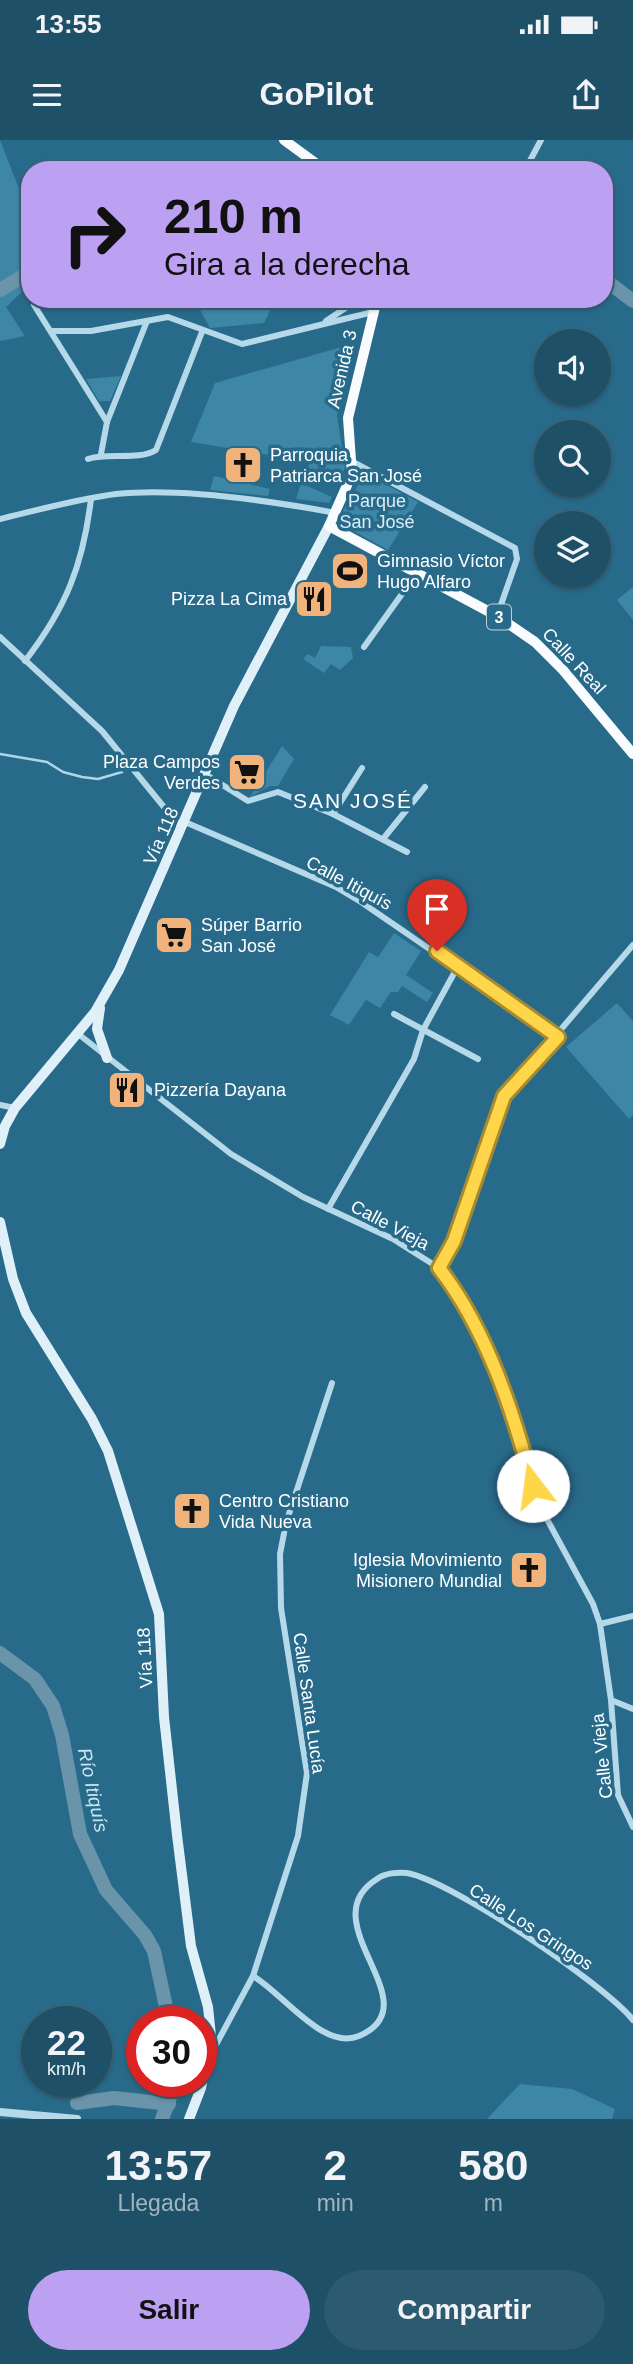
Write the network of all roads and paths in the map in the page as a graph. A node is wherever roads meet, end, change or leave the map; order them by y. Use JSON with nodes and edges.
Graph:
{"nodes":[{"id":1,"x":284,"y":140,"type":"edge"},
{"id":2,"x":541,"y":140,"type":"edge"},
{"id":3,"x":313,"y":161,"type":"edge"},
{"id":4,"x":530,"y":161,"type":"edge"},
{"id":5,"x":36,"y":308,"type":"edge"},
{"id":6,"x":345,"y":308,"type":"edge"},
{"id":7,"x":374,"y":308,"type":"edge"},
{"id":8,"x":373,"y":312,"type":"junction"},
{"id":9,"x":147,"y":321,"type":"junction"},
{"id":10,"x":321,"y":324,"type":"junction"},
{"id":11,"x":51,"y":331,"type":"junction"},
{"id":12,"x":202,"y":332,"type":"junction"},
{"id":13,"x":107,"y":422,"type":"junction"},
{"id":14,"x":101,"y":454,"type":"junction"},
{"id":15,"x":88,"y":459,"type":"dead end"},
{"id":16,"x":353,"y":462,"type":"junction"},
{"id":17,"x":91,"y":499,"type":"junction"},
{"id":18,"x":336,"y":513,"type":"junction"},
{"id":19,"x":0,"y":519,"type":"edge"},
{"id":20,"x":329,"y":526,"type":"junction"},
{"id":21,"x":417,"y":573,"type":"junction"},
{"id":22,"x":497,"y":616,"type":"junction"},
{"id":23,"x":0,"y":637,"type":"edge"},
{"id":24,"x":364,"y":647,"type":"dead end"},
{"id":25,"x":24,"y":661,"type":"junction"},
{"id":26,"x":628,"y":741,"type":"edge"},
{"id":27,"x":633,"y":754,"type":"edge"},
{"id":28,"x":362,"y":768,"type":"dead end"},
{"id":29,"x":205,"y":774,"type":"junction"},
{"id":30,"x":425,"y":787,"type":"dead end"},
{"id":31,"x":333,"y":814,"type":"junction"},
{"id":32,"x":183,"y":825,"type":"junction"},
{"id":33,"x":383,"y":839,"type":"junction"},
{"id":34,"x":407,"y":852,"type":"dead end"},
{"id":35,"x":633,"y":945,"type":"edge"},
{"id":36,"x":458,"y":966,"type":"junction"},
{"id":37,"x":102,"y":1001,"type":"junction"},
{"id":38,"x":394,"y":1014,"type":"dead end"},
{"id":39,"x":423,"y":1030,"type":"junction"},
{"id":40,"x":77,"y":1033,"type":"junction"},
{"id":41,"x":558,"y":1037,"type":"junction"},
{"id":42,"x":107,"y":1058,"type":"junction"},
{"id":43,"x":478,"y":1059,"type":"dead end"},
{"id":44,"x":0,"y":1105,"type":"edge"},
{"id":45,"x":15,"y":1108,"type":"junction"},
{"id":46,"x":1,"y":1133,"type":"edge"},
{"id":47,"x":0,"y":1144,"type":"edge"},
{"id":48,"x":328,"y":1209,"type":"junction"},
{"id":49,"x":0,"y":1223,"type":"edge"},
{"id":50,"x":439,"y":1268,"type":"junction"},
{"id":51,"x":332,"y":1383,"type":"dead end"},
{"id":52,"x":633,"y":1616,"type":"edge"},
{"id":53,"x":600,"y":1624,"type":"junction"},
{"id":54,"x":611,"y":1700,"type":"junction"},
{"id":55,"x":633,"y":1709,"type":"edge"},
{"id":56,"x":633,"y":1827,"type":"edge"},
{"id":57,"x":253,"y":1976,"type":"junction"},
{"id":58,"x":206,"y":2006,"type":"edge"},
{"id":59,"x":633,"y":2020,"type":"edge"},
{"id":60,"x":217,"y":2027,"type":"edge"},
{"id":61,"x":226,"y":2027,"type":"junction"},
{"id":62,"x":217,"y":2043,"type":"edge"},
{"id":63,"x":198,"y":2097,"type":"edge"},
{"id":64,"x":0,"y":2112,"type":"edge"},
{"id":65,"x":77,"y":2119,"type":"edge"},
{"id":66,"x":189,"y":2119,"type":"edge"}],
"edges":[{"from":1,"to":3,"type":"main road"},
{"from":2,"to":4,"type":"street"},
{"from":5,"to":11,"type":"street"},
{"from":6,"to":10,"type":"street"},
{"from":7,"to":8,"type":"main road","name":"Avenida 3"},
{"from":8,"to":10,"type":"street"},
{"from":8,"to":16,"type":"main road","name":"Avenida 3"},
{"from":9,"to":11,"type":"street"},
{"from":9,"to":12,"type":"street"},
{"from":9,"to":13,"type":"street"},
{"from":10,"to":12,"type":"street"},
{"from":11,"to":13,"type":"street"},
{"from":12,"to":14,"type":"street"},
{"from":13,"to":14,"type":"street"},
{"from":14,"to":15,"type":"street"},
{"from":16,"to":18,"type":"main road","name":"Avenida 3"},
{"from":16,"to":22,"type":"street"},
{"from":17,"to":18,"type":"street"},
{"from":17,"to":19,"type":"street"},
{"from":17,"to":25,"type":"street"},
{"from":18,"to":20,"type":"main road","name":"Avenida 3"},
{"from":20,"to":21,"type":"main road","name":"Calle Real","number":"3"},
{"from":20,"to":29,"type":"main road","name":"Vía 118"},
{"from":21,"to":22,"type":"main road","name":"Calle Real","number":"3"},
{"from":21,"to":24,"type":"street"},
{"from":22,"to":26,"type":"main road","name":"Calle Real","number":"3"},
{"from":23,"to":25,"type":"street"},
{"from":25,"to":32,"type":"street"},
{"from":26,"to":27,"type":"main road","name":"Calle Real","number":"3"},
{"from":28,"to":31,"type":"street"},
{"from":29,"to":31,"type":"street"},
{"from":29,"to":32,"type":"main road","name":"Vía 118"},
{"from":30,"to":33,"type":"street"},
{"from":31,"to":33,"type":"street"},
{"from":32,"to":36,"type":"street","name":"Calle Itiquís"},
{"from":32,"to":37,"type":"main road","name":"Vía 118"},
{"from":33,"to":34,"type":"street"},
{"from":35,"to":41,"type":"street"},
{"from":36,"to":39,"type":"street"},
{"from":36,"to":41,"type":"street","name":"Calle Itiquís"},
{"from":37,"to":40,"type":"main road","name":"Vía 118"},
{"from":37,"to":42,"type":"main road"},
{"from":38,"to":39,"type":"street"},
{"from":39,"to":43,"type":"street"},
{"from":39,"to":48,"type":"street"},
{"from":40,"to":42,"type":"street","name":"Calle Vieja"},
{"from":40,"to":45,"type":"main road","name":"Vía 118"},
{"from":41,"to":50,"type":"street"},
{"from":42,"to":48,"type":"street","name":"Calle Vieja"},
{"from":44,"to":45,"type":"street"},
{"from":45,"to":46,"type":"main road","name":"Vía 118"},
{"from":46,"to":47,"type":"main road","name":"Vía 118"},
{"from":48,"to":50,"type":"street","name":"Calle Vieja"},
{"from":49,"to":58,"type":"main road","name":"Vía 118"},
{"from":50,"to":53,"type":"street","name":"Calle Vieja"},
{"from":51,"to":57,"type":"street","name":"Calle Santa Lucía"},
{"from":52,"to":53,"type":"street"},
{"from":53,"to":54,"type":"street","name":"Calle Vieja"},
{"from":54,"to":55,"type":"street"},
{"from":54,"to":56,"type":"street","name":"Calle Vieja"},
{"from":57,"to":59,"type":"street","name":"Calle Los Gringos"},
{"from":57,"to":61,"type":"street","name":"Calle Santa Lucía"},
{"from":60,"to":61,"type":"street"},
{"from":61,"to":62,"type":"street","name":"Calle Santa Lucía"},
{"from":63,"to":66,"type":"main road","name":"Vía 118"},
{"from":64,"to":65,"type":"street"}]}
